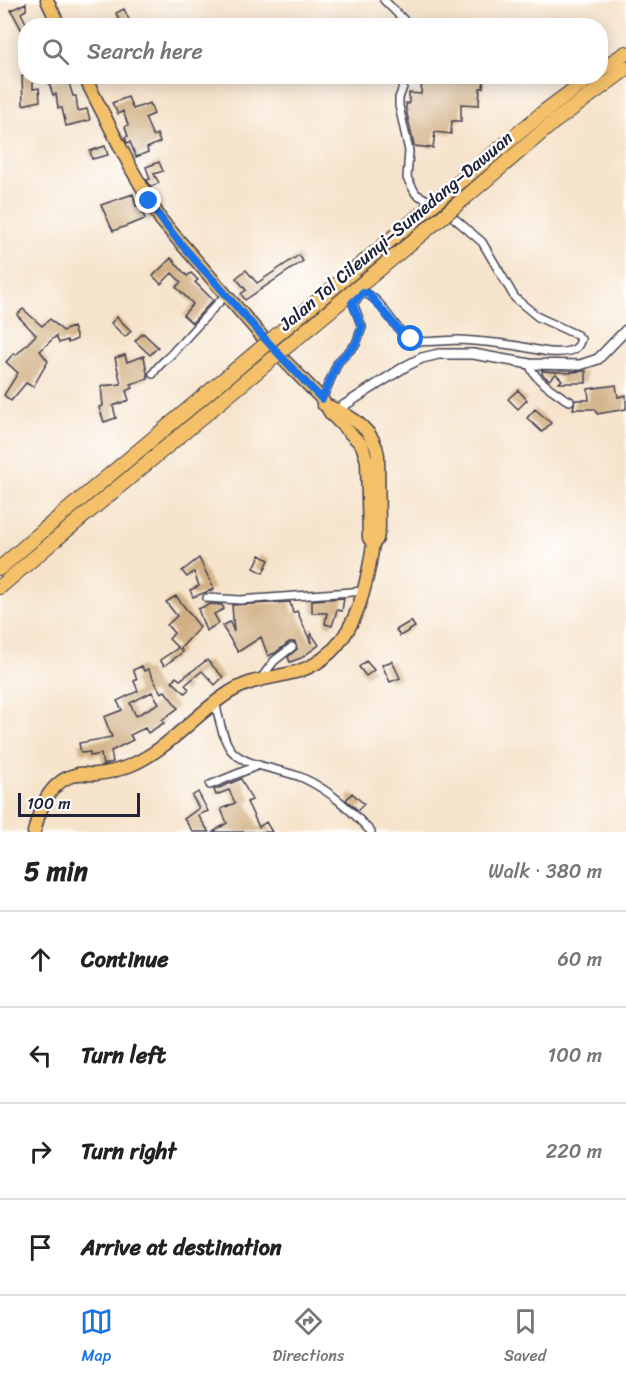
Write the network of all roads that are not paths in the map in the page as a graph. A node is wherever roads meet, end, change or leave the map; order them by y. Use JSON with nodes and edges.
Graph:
{"nodes":[{"id":1,"x":47,"y":0,"type":"edge"},
{"id":2,"x":384,"y":0,"type":"edge"},
{"id":3,"x":55,"y":18,"type":"edge"},
{"id":4,"x":402,"y":18,"type":"edge"},
{"id":5,"x":626,"y":53,"type":"edge"},
{"id":6,"x":608,"y":65,"type":"edge"},
{"id":7,"x":626,"y":69,"type":"edge"},
{"id":8,"x":608,"y":82,"type":"edge"},
{"id":9,"x":88,"y":84,"type":"edge"},
{"id":10,"x":404,"y":84,"type":"edge"},
{"id":11,"x":581,"y":84,"type":"edge"},
{"id":12,"x":606,"y":84,"type":"edge"},
{"id":13,"x":226,"y":295,"type":"junction"},
{"id":14,"x":626,"y":330,"type":"edge"},
{"id":15,"x":530,"y":364,"type":"junction"},
{"id":16,"x":153,"y":374,"type":"dead end"},
{"id":17,"x":570,"y":401,"type":"dead end"},
{"id":18,"x":328,"y":407,"type":"junction"},
{"id":19,"x":372,"y":462,"type":"junction"},
{"id":20,"x":0,"y":568,"type":"edge"},
{"id":21,"x":0,"y":587,"type":"edge"},
{"id":22,"x":365,"y":591,"type":"junction"},
{"id":23,"x":207,"y":598,"type":"dead end"},
{"id":24,"x":292,"y":647,"type":"dead end"},
{"id":25,"x":262,"y":678,"type":"junction"},
{"id":26,"x":215,"y":702,"type":"junction"},
{"id":27,"x":259,"y":765,"type":"junction"},
{"id":28,"x":210,"y":785,"type":"dead end"},
{"id":29,"x":34,"y":832,"type":"edge"},
{"id":30,"x":371,"y":832,"type":"edge"}],
"edges":[{"from":1,"to":3,"type":"main road"},
{"from":2,"to":4,"type":"street"},
{"from":5,"to":6,"type":"highway"},
{"from":7,"to":8,"type":"highway","name":"Jalan Tol Cileunyi–Sumedang–Dawuan","bridge":true},
{"from":9,"to":13,"type":"main road"},
{"from":10,"to":18,"type":"street"},
{"from":11,"to":20,"type":"highway","name":"Jalan Tol Cileunyi–Sumedang–Dawuan","bridge":true},
{"from":12,"to":21,"type":"highway","name":"Jalan Tol Cileunyi–Sumedang–Dawuan","bridge":true},
{"from":13,"to":16,"type":"street"},
{"from":13,"to":18,"type":"main road"},
{"from":14,"to":15,"type":"street"},
{"from":15,"to":17,"type":"street"},
{"from":15,"to":18,"type":"street"},
{"from":18,"to":19,"type":"main road"},
{"from":18,"to":19,"type":"main road"},
{"from":19,"to":22,"type":"main road"},
{"from":22,"to":23,"type":"street"},
{"from":22,"to":25,"type":"main road"},
{"from":24,"to":25,"type":"street"},
{"from":25,"to":26,"type":"main road"},
{"from":26,"to":27,"type":"street"},
{"from":26,"to":29,"type":"main road"},
{"from":27,"to":28,"type":"street"},
{"from":27,"to":30,"type":"street"}]}
